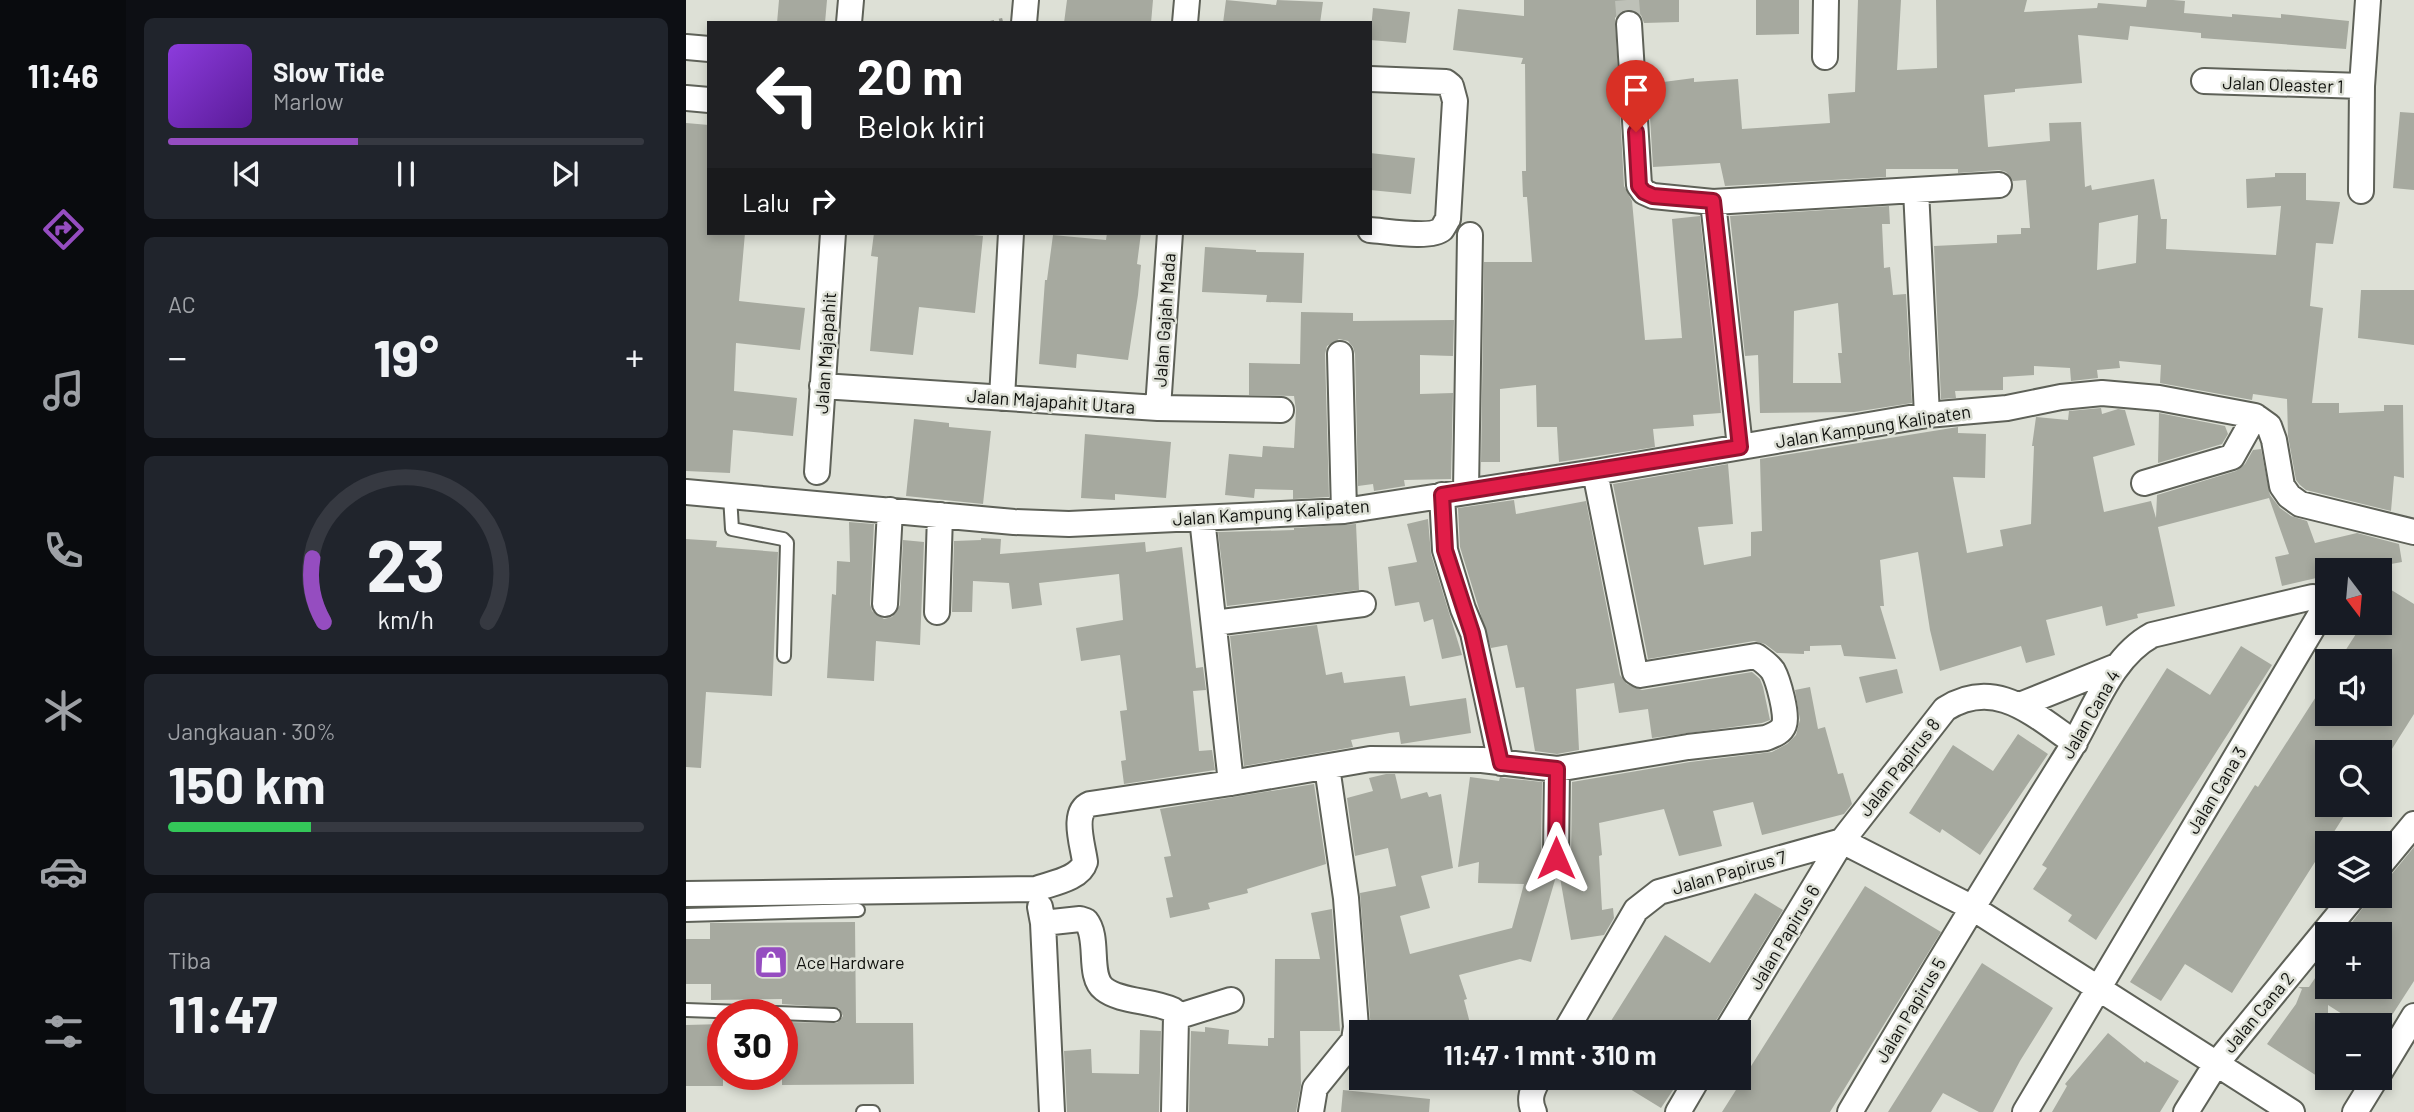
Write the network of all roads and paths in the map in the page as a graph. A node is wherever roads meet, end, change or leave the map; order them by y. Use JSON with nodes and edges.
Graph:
{"nodes":[{"id":1,"x":851,"y":0,"type":"edge"},
{"id":2,"x":1026,"y":0,"type":"edge"},
{"id":3,"x":1187,"y":0,"type":"edge"},
{"id":4,"x":1826,"y":0,"type":"edge"},
{"id":5,"x":2368,"y":0,"type":"edge"},
{"id":6,"x":849,"y":21,"type":"edge"},
{"id":7,"x":1024,"y":21,"type":"edge"},
{"id":8,"x":1185,"y":21,"type":"edge"},
{"id":9,"x":1629,"y":24,"type":"tunnel mouth"},
{"id":10,"x":686,"y":47,"type":"edge"},
{"id":11,"x":707,"y":48,"type":"edge"},
{"id":12,"x":1825,"y":57,"type":"dead end"},
{"id":13,"x":1372,"y":79,"type":"edge"},
{"id":14,"x":2204,"y":82,"type":"dead end"},
{"id":15,"x":2362,"y":86,"type":"junction"},
{"id":16,"x":686,"y":98,"type":"edge"},
{"id":17,"x":707,"y":100,"type":"edge"},
{"id":18,"x":1999,"y":185,"type":"dead end"},
{"id":19,"x":1916,"y":190,"type":"junction"},
{"id":20,"x":2361,"y":191,"type":"dead end"},
{"id":21,"x":1713,"y":201,"type":"junction"},
{"id":22,"x":1372,"y":230,"type":"edge"},
{"id":23,"x":833,"y":235,"type":"edge"},
{"id":24,"x":1011,"y":235,"type":"edge"},
{"id":25,"x":1170,"y":235,"type":"edge"},
{"id":26,"x":1471,"y":235,"type":"dead end"},
{"id":27,"x":1340,"y":354,"type":"dead end"},
{"id":28,"x":822,"y":386,"type":"junction"},
{"id":29,"x":1002,"y":398,"type":"junction"},
{"id":30,"x":1158,"y":408,"type":"junction"},
{"id":31,"x":1281,"y":410,"type":"dead end"},
{"id":32,"x":1927,"y":415,"type":"junction"},
{"id":33,"x":2255,"y":416,"type":"junction"},
{"id":34,"x":1740,"y":447,"type":"junction"},
{"id":35,"x":817,"y":472,"type":"dead end"},
{"id":36,"x":1595,"y":472,"type":"junction"},
{"id":37,"x":2144,"y":483,"type":"dead end"},
{"id":38,"x":686,"y":492,"type":"edge"},
{"id":39,"x":1454,"y":493,"type":"junction"},
{"id":40,"x":730,"y":496,"type":"junction"},
{"id":41,"x":890,"y":510,"type":"junction"},
{"id":42,"x":1344,"y":511,"type":"junction"},
{"id":43,"x":940,"y":515,"type":"junction"},
{"id":44,"x":1202,"y":518,"type":"junction"},
{"id":45,"x":2414,"y":532,"type":"edge"},
{"id":46,"x":2313,"y":597,"type":"joint"},
{"id":47,"x":885,"y":604,"type":"dead end"},
{"id":48,"x":1363,"y":604,"type":"dead end"},
{"id":49,"x":937,"y":612,"type":"dead end"},
{"id":50,"x":1214,"y":623,"type":"junction"},
{"id":51,"x":784,"y":656,"type":"dead end"},
{"id":52,"x":2118,"y":666,"type":"junction"},
{"id":53,"x":2020,"y":705,"type":"junction"},
{"id":54,"x":2075,"y":743,"type":"junction"},
{"id":55,"x":1501,"y":763,"type":"junction"},
{"id":56,"x":1327,"y":767,"type":"junction"},
{"id":57,"x":1557,"y":769,"type":"junction"},
{"id":58,"x":1231,"y":783,"type":"junction"},
{"id":59,"x":2414,"y":824,"type":"edge"},
{"id":60,"x":1842,"y":841,"type":"junction"},
{"id":61,"x":2392,"y":851,"type":"edge"},
{"id":62,"x":1556,"y":858,"type":"dead end"},
{"id":63,"x":1036,"y":890,"type":"junction"},
{"id":64,"x":686,"y":894,"type":"edge"},
{"id":65,"x":1971,"y":907,"type":"junction"},
{"id":66,"x":2344,"y":908,"type":"edge"},
{"id":67,"x":858,"y":910,"type":"dead end"},
{"id":68,"x":686,"y":915,"type":"edge"},
{"id":69,"x":1043,"y":923,"type":"junction"},
{"id":70,"x":2099,"y":987,"type":"junction"},
{"id":71,"x":1231,"y":1000,"type":"dead end"},
{"id":72,"x":686,"y":1010,"type":"edge"},
{"id":73,"x":834,"y":1015,"type":"dead end"},
{"id":74,"x":2414,"y":1016,"type":"edge"},
{"id":75,"x":1177,"y":1017,"type":"junction"},
{"id":76,"x":1572,"y":1020,"type":"edge"},
{"id":77,"x":1733,"y":1020,"type":"edge"},
{"id":78,"x":2392,"y":1052,"type":"edge"},
{"id":79,"x":2216,"y":1064,"type":"junction"},
{"id":80,"x":1533,"y":1090,"type":"edge"},
{"id":81,"x":1691,"y":1090,"type":"edge"},
{"id":82,"x":2370,"y":1090,"type":"edge"},
{"id":83,"x":2359,"y":1111,"type":"edge"},
{"id":84,"x":863,"y":1112,"type":"edge"},
{"id":85,"x":873,"y":1112,"type":"edge"},
{"id":86,"x":1052,"y":1112,"type":"edge"},
{"id":87,"x":1174,"y":1112,"type":"edge"},
{"id":88,"x":1311,"y":1112,"type":"edge"},
{"id":89,"x":1534,"y":1112,"type":"edge"},
{"id":90,"x":1678,"y":1112,"type":"edge"},
{"id":91,"x":1850,"y":1112,"type":"edge"},
{"id":92,"x":2025,"y":1112,"type":"edge"},
{"id":93,"x":2186,"y":1112,"type":"edge"},
{"id":94,"x":2291,"y":1112,"type":"edge"}],
"edges":[{"from":1,"to":6,"type":"street"},
{"from":2,"to":7,"type":"street"},
{"from":3,"to":8,"type":"street"},
{"from":4,"to":12,"type":"street"},
{"from":5,"to":15,"type":"street","name":"Jalan Oleaster 1"},
{"from":9,"to":21,"type":"street"},
{"from":10,"to":11,"type":"street"},
{"from":13,"to":22,"type":"street"},
{"from":14,"to":15,"type":"street","name":"Jalan Oleaster 1"},
{"from":15,"to":20,"type":"street","name":"Jalan Oleaster 1"},
{"from":16,"to":17,"type":"street"},
{"from":18,"to":19,"type":"street"},
{"from":19,"to":21,"type":"street"},
{"from":19,"to":32,"type":"street"},
{"from":21,"to":34,"type":"street"},
{"from":23,"to":28,"type":"street","name":"Jalan Majapahit"},
{"from":24,"to":29,"type":"street"},
{"from":25,"to":30,"type":"street","name":"Jalan Gajah Mada"},
{"from":26,"to":39,"type":"street"},
{"from":27,"to":42,"type":"street"},
{"from":28,"to":29,"type":"street","name":"Jalan Majapahit Utara"},
{"from":28,"to":35,"type":"street","name":"Jalan Majapahit"},
{"from":29,"to":30,"type":"street","name":"Jalan Majapahit Utara"},
{"from":30,"to":31,"type":"street","name":"Jalan Majapahit Utara"},
{"from":32,"to":33,"type":"street","name":"Jalan Kampung Kalipaten"},
{"from":32,"to":34,"type":"street","name":"Jalan Kampung Kalipaten"},
{"from":33,"to":37,"type":"street"},
{"from":33,"to":45,"type":"street"},
{"from":34,"to":36,"type":"street","name":"Jalan Kampung Kalipaten"},
{"from":36,"to":39,"type":"street","name":"Jalan Kampung Kalipaten"},
{"from":36,"to":57,"type":"street"},
{"from":38,"to":40,"type":"street","name":"Jalan Kampung Kalipaten"},
{"from":39,"to":42,"type":"street","name":"Jalan Kampung Kalipaten"},
{"from":39,"to":55,"type":"street"},
{"from":40,"to":41,"type":"street","name":"Jalan Kampung Kalipaten"},
{"from":40,"to":51,"type":"lane"},
{"from":41,"to":43,"type":"street","name":"Jalan Kampung Kalipaten"},
{"from":41,"to":47,"type":"street"},
{"from":42,"to":44,"type":"street","name":"Jalan Kampung Kalipaten"},
{"from":43,"to":44,"type":"street","name":"Jalan Kampung Kalipaten"},
{"from":43,"to":49,"type":"street"},
{"from":44,"to":50,"type":"street"},
{"from":46,"to":52,"type":"street","name":"Jalan Cana 4"},
{"from":46,"to":70,"type":"street","name":"Jalan Cana 3"},
{"from":48,"to":50,"type":"street"},
{"from":50,"to":58,"type":"street"},
{"from":52,"to":53,"type":"street"},
{"from":52,"to":54,"type":"street","name":"Jalan Cana 4"},
{"from":53,"to":54,"type":"street","name":"Jalan Papirus 8"},
{"from":53,"to":60,"type":"street","name":"Jalan Papirus 8"},
{"from":54,"to":65,"type":"street","name":"Jalan Cana 4"},
{"from":55,"to":56,"type":"street"},
{"from":55,"to":57,"type":"street"},
{"from":56,"to":58,"type":"street"},
{"from":56,"to":88,"type":"street"},
{"from":57,"to":62,"type":"street"},
{"from":58,"to":63,"type":"street"},
{"from":59,"to":61,"type":"street"},
{"from":60,"to":65,"type":"street"},
{"from":60,"to":76,"type":"street","name":"Jalan Papirus 7"},
{"from":60,"to":77,"type":"street","name":"Jalan Papirus 6"},
{"from":63,"to":64,"type":"street"},
{"from":63,"to":69,"type":"street"},
{"from":65,"to":70,"type":"street"},
{"from":65,"to":91,"type":"street","name":"Jalan Papirus 5"},
{"from":66,"to":79,"type":"street","name":"Jalan Cana 2"},
{"from":67,"to":68,"type":"lane"},
{"from":69,"to":75,"type":"street"},
{"from":69,"to":86,"type":"street"},
{"from":70,"to":79,"type":"street"},
{"from":70,"to":92,"type":"street"},
{"from":71,"to":75,"type":"street"},
{"from":72,"to":73,"type":"lane"},
{"from":74,"to":78,"type":"street"},
{"from":75,"to":87,"type":"street"},
{"from":79,"to":93,"type":"street","name":"Jalan Cana 2"},
{"from":79,"to":94,"type":"street"},
{"from":80,"to":89,"type":"street"},
{"from":81,"to":90,"type":"street"},
{"from":82,"to":83,"type":"street"},
{"from":84,"to":85,"type":"lane"}]}
